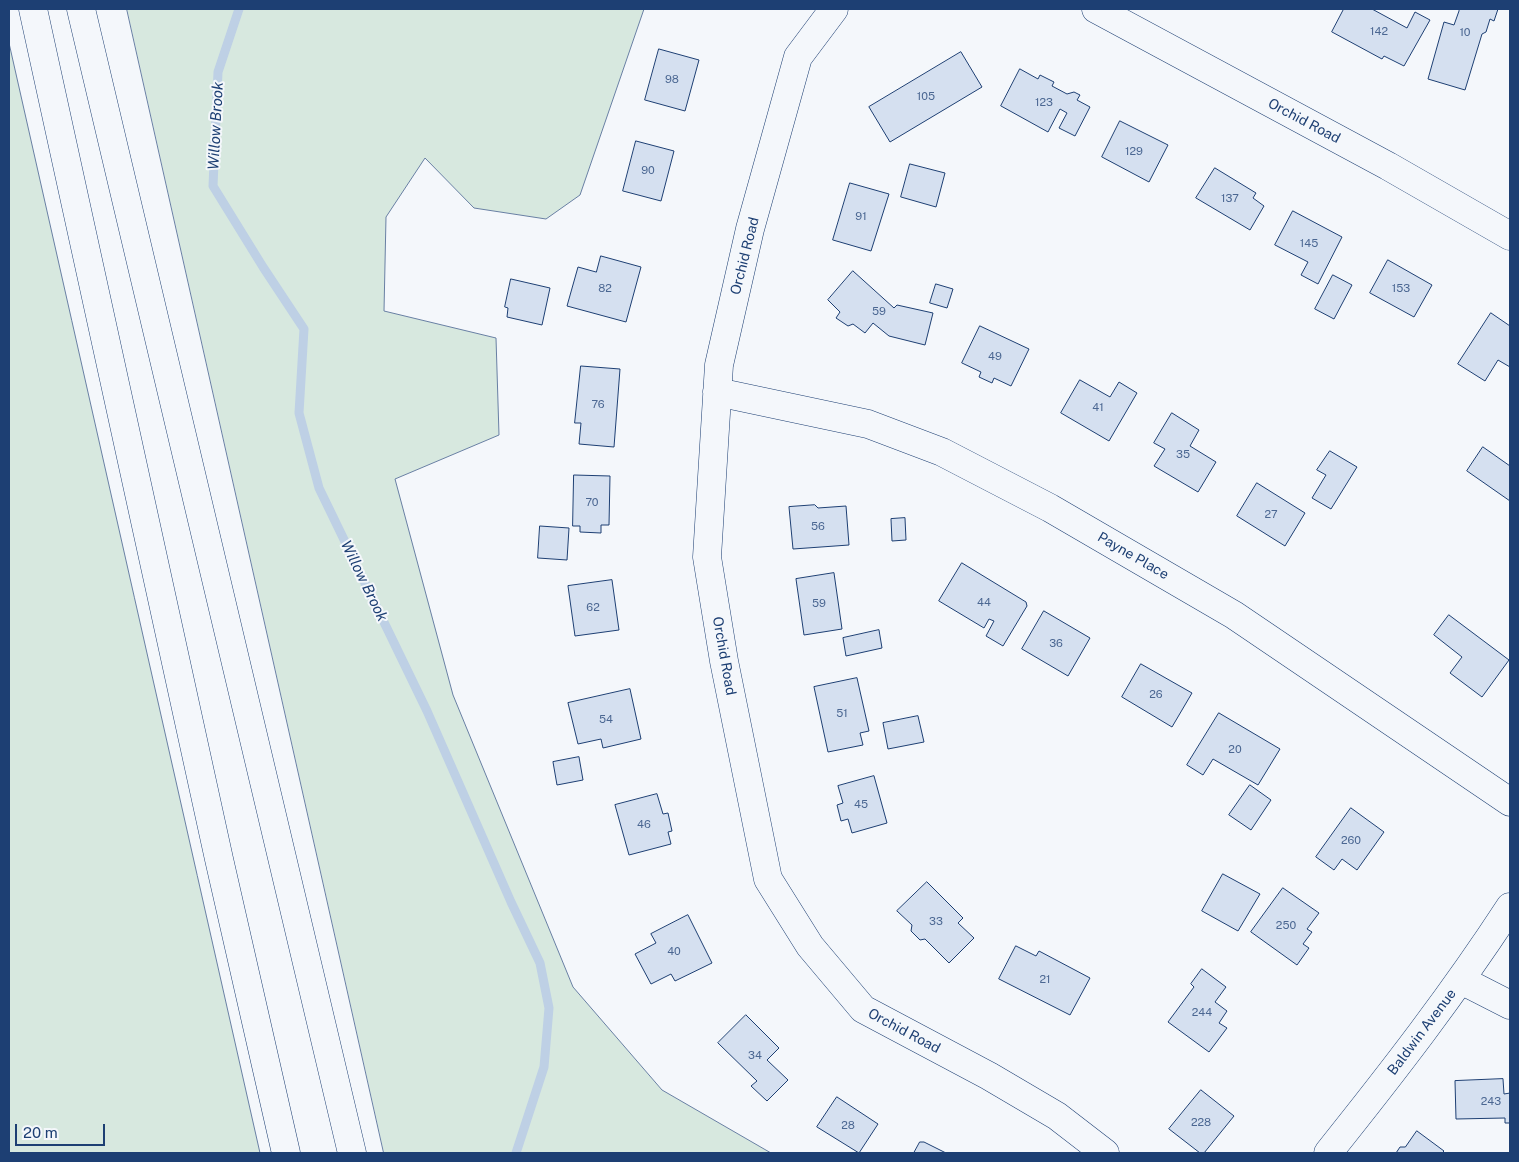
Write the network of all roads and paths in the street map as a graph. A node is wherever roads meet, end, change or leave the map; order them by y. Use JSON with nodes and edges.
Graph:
{"nodes":[{"id":1,"x":33,"y":9,"type":"edge"},
{"id":2,"x":81,"y":9,"type":"edge"},
{"id":3,"x":834,"y":9,"type":"edge"},
{"id":4,"x":1096,"y":9,"type":"edge"},
{"id":5,"x":1509,"y":233,"type":"edge"},
{"id":6,"x":717,"y":392,"type":"junction"},
{"id":7,"x":1510,"y":802,"type":"edge"},
{"id":8,"x":1510,"y":907,"type":"edge"},
{"id":9,"x":1461,"y":980,"type":"junction"},
{"id":10,"x":1510,"y":1005,"type":"edge"},
{"id":11,"x":286,"y":1153,"type":"edge"},
{"id":12,"x":352,"y":1153,"type":"edge"},
{"id":13,"x":1106,"y":1153,"type":"edge"},
{"id":14,"x":1328,"y":1153,"type":"edge"}],
"edges":[{"from":1,"to":11,"type":"main road"},
{"from":2,"to":12,"type":"main road"},
{"from":3,"to":6,"type":"main road","name":"Orchid Road"},
{"from":4,"to":5,"type":"main road","name":"Orchid Road"},
{"from":6,"to":7,"type":"main road","name":"Payne Place"},
{"from":6,"to":13,"type":"main road","name":"Orchid Road"},
{"from":8,"to":9,"type":"main road","name":"Baldwin Avenue"},
{"from":9,"to":10,"type":"main road"},
{"from":9,"to":14,"type":"main road","name":"Baldwin Avenue"}]}
